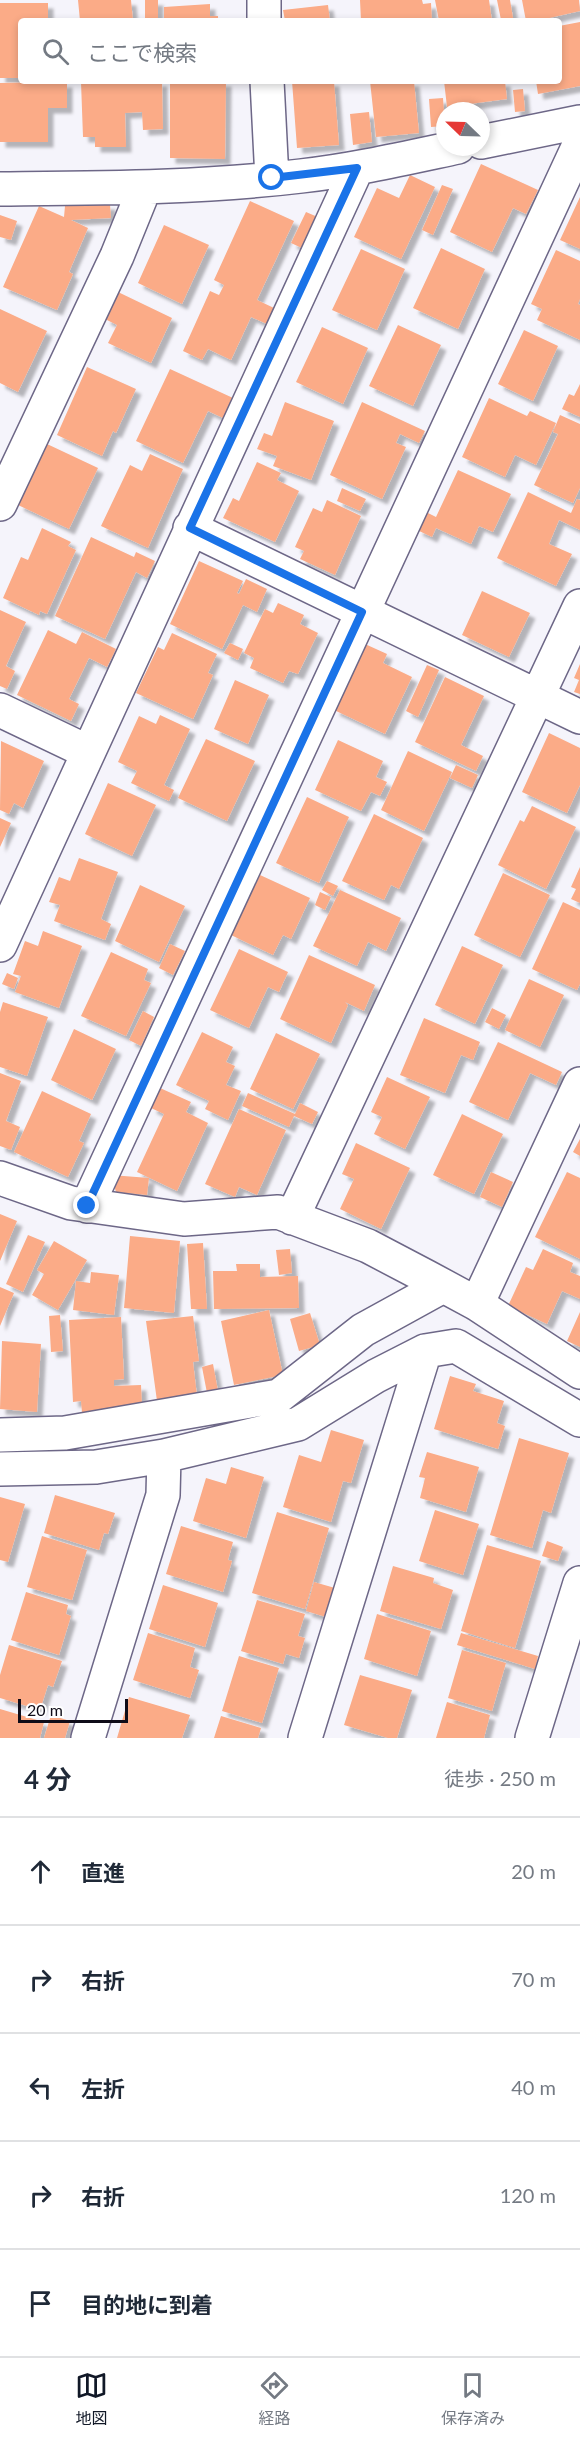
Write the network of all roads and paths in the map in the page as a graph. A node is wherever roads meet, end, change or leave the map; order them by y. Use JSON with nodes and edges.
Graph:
{"nodes":[{"id":1,"x":264,"y":0,"type":"edge"},
{"id":2,"x":264,"y":18,"type":"edge"},
{"id":3,"x":267,"y":84,"type":"edge"},
{"id":4,"x":580,"y":122,"type":"edge"},
{"id":5,"x":490,"y":140,"type":"edge"},
{"id":6,"x":580,"y":142,"type":"edge"},
{"id":7,"x":436,"y":152,"type":"edge"},
{"id":8,"x":357,"y":168,"type":"junction"},
{"id":9,"x":272,"y":178,"type":"junction"},
{"id":10,"x":145,"y":187,"type":"junction"},
{"id":11,"x":0,"y":189,"type":"edge"},
{"id":12,"x":0,"y":504,"type":"edge"},
{"id":13,"x":190,"y":528,"type":"junction"},
{"id":14,"x":580,"y":606,"type":"edge"},
{"id":15,"x":362,"y":612,"type":"junction"},
{"id":16,"x":537,"y":696,"type":"junction"},
{"id":17,"x":0,"y":710,"type":"edge"},
{"id":18,"x":580,"y":717,"type":"edge"},
{"id":19,"x":88,"y":752,"type":"junction"},
{"id":20,"x":0,"y":945,"type":"edge"},
{"id":21,"x":580,"y":1084,"type":"edge"},
{"id":22,"x":0,"y":1178,"type":"edge"},
{"id":23,"x":87,"y":1206,"type":"junction"},
{"id":24,"x":292,"y":1218,"type":"junction"},
{"id":25,"x":443,"y":1286,"type":"junction"},
{"id":26,"x":477,"y":1304,"type":"junction"},
{"id":27,"x":425,"y":1351,"type":"junction"},
{"id":28,"x":580,"y":1372,"type":"edge"},
{"id":29,"x":580,"y":1420,"type":"edge"},
{"id":30,"x":0,"y":1435,"type":"edge"},
{"id":31,"x":164,"y":1456,"type":"junction"},
{"id":32,"x":0,"y":1469,"type":"edge"},
{"id":33,"x":580,"y":1583,"type":"edge"},
{"id":34,"x":88,"y":1738,"type":"edge"},
{"id":35,"x":305,"y":1738,"type":"edge"},
{"id":36,"x":532,"y":1738,"type":"edge"}],
"edges":[{"from":1,"to":2,"type":"street"},
{"from":3,"to":9,"type":"street"},
{"from":4,"to":5,"type":"street"},
{"from":6,"to":15,"type":"street"},
{"from":7,"to":8,"type":"street"},
{"from":8,"to":9,"type":"street"},
{"from":8,"to":13,"type":"street"},
{"from":9,"to":10,"type":"street"},
{"from":10,"to":11,"type":"street"},
{"from":10,"to":12,"type":"street"},
{"from":13,"to":15,"type":"street"},
{"from":13,"to":19,"type":"street"},
{"from":14,"to":16,"type":"street"},
{"from":15,"to":16,"type":"street"},
{"from":15,"to":23,"type":"street"},
{"from":16,"to":18,"type":"street"},
{"from":16,"to":24,"type":"street"},
{"from":17,"to":19,"type":"street"},
{"from":19,"to":20,"type":"street"},
{"from":21,"to":26,"type":"street"},
{"from":22,"to":23,"type":"street"},
{"from":23,"to":24,"type":"street"},
{"from":24,"to":25,"type":"street"},
{"from":25,"to":26,"type":"street"},
{"from":25,"to":30,"type":"street"},
{"from":26,"to":28,"type":"street"},
{"from":27,"to":29,"type":"street"},
{"from":27,"to":31,"type":"street"},
{"from":27,"to":35,"type":"street"},
{"from":31,"to":32,"type":"street"},
{"from":31,"to":34,"type":"street"},
{"from":33,"to":36,"type":"street"}]}
